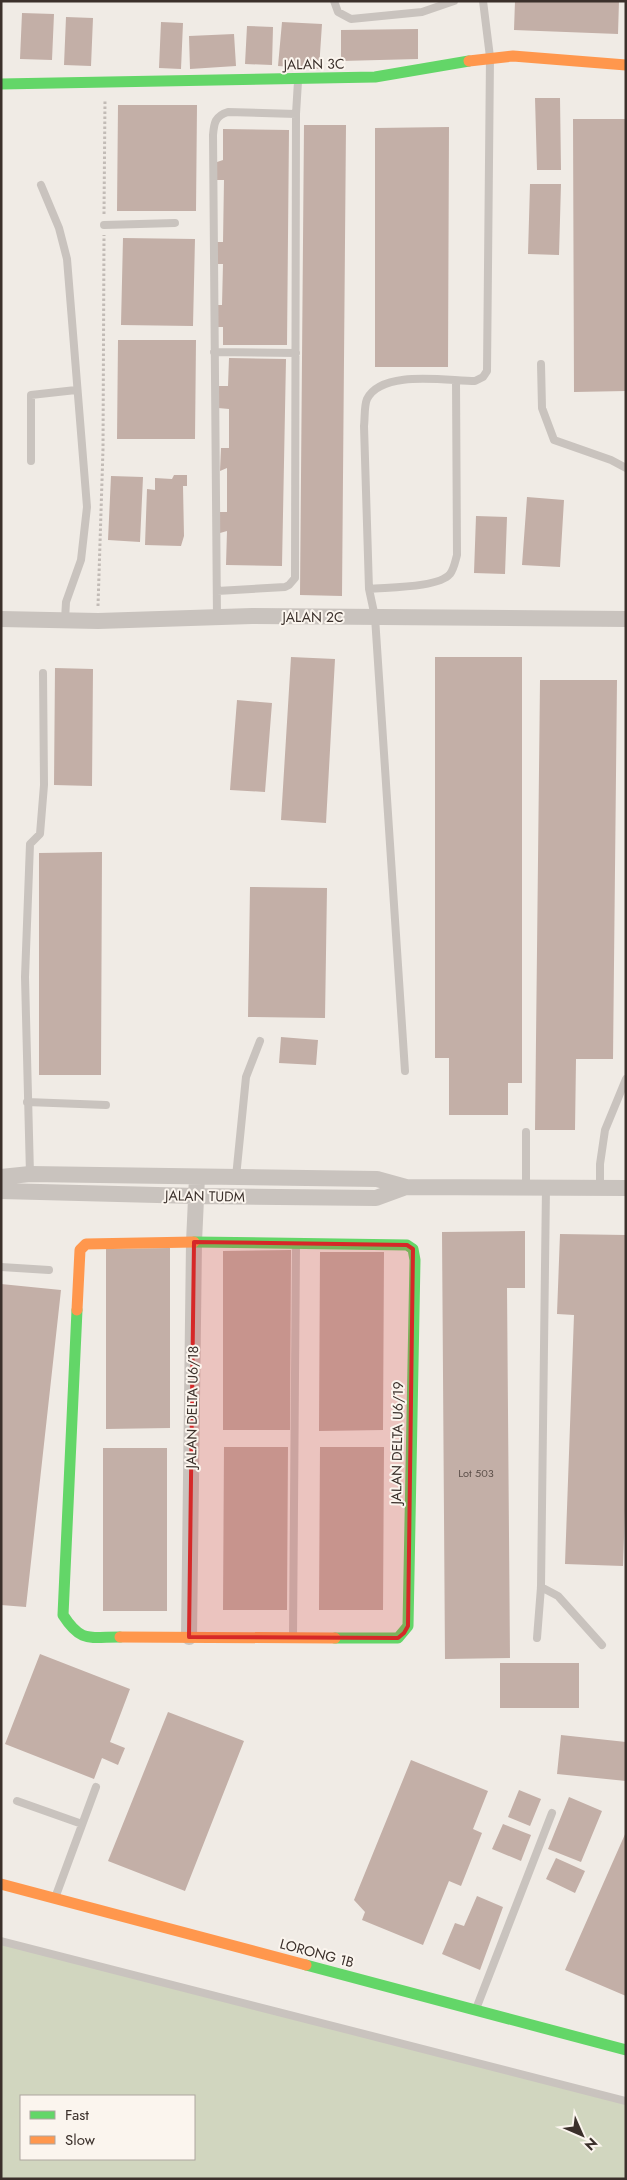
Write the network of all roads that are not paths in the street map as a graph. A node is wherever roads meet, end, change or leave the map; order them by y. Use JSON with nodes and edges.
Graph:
{"nodes":[{"id":1,"x":334,"y":1,"type":"edge"},
{"id":2,"x":454,"y":1,"type":"edge"},
{"id":3,"x":482,"y":1,"type":"edge"},
{"id":4,"x":490,"y":56,"type":"junction"},
{"id":5,"x":626,"y":65,"type":"edge"},
{"id":6,"x":298,"y":79,"type":"junction"},
{"id":7,"x":1,"y":84,"type":"edge"},
{"id":8,"x":296,"y":114,"type":"junction"},
{"id":9,"x":41,"y":185,"type":"dead end"},
{"id":10,"x":175,"y":222,"type":"dead end"},
{"id":11,"x":104,"y":225,"type":"road end"},
{"id":12,"x":214,"y":352,"type":"junction"},
{"id":13,"x":296,"y":352,"type":"junction"},
{"id":14,"x":541,"y":364,"type":"dead end"},
{"id":15,"x":456,"y":381,"type":"junction"},
{"id":16,"x":76,"y":390,"type":"junction"},
{"id":17,"x":31,"y":461,"type":"dead end"},
{"id":18,"x":626,"y":468,"type":"edge"},
{"id":19,"x":369,"y":589,"type":"junction"},
{"id":20,"x":217,"y":591,"type":"junction"},
{"id":21,"x":375,"y":617,"type":"junction"},
{"id":22,"x":217,"y":618,"type":"junction"},
{"id":23,"x":1,"y":619,"type":"edge"},
{"id":24,"x":626,"y":619,"type":"edge"},
{"id":25,"x":65,"y":620,"type":"junction"},
{"id":26,"x":43,"y":673,"type":"dead end"},
{"id":27,"x":260,"y":1041,"type":"dead end"},
{"id":28,"x":405,"y":1071,"type":"dead end"},
{"id":29,"x":626,"y":1079,"type":"edge"},
{"id":30,"x":27,"y":1102,"type":"junction"},
{"id":31,"x":106,"y":1105,"type":"dead end"},
{"id":32,"x":526,"y":1132,"type":"dead end"},
{"id":33,"x":30,"y":1174,"type":"junction"},
{"id":34,"x":198,"y":1176,"type":"junction"},
{"id":35,"x":1,"y":1177,"type":"edge"},
{"id":36,"x":236,"y":1177,"type":"junction"},
{"id":37,"x":406,"y":1187,"type":"junction"},
{"id":38,"x":546,"y":1187,"type":"junction"},
{"id":39,"x":526,"y":1188,"type":"junction"},
{"id":40,"x":600,"y":1188,"type":"junction"},
{"id":41,"x":626,"y":1188,"type":"edge"},
{"id":42,"x":1,"y":1191,"type":"edge"},
{"id":43,"x":196,"y":1196,"type":"junction"},
{"id":44,"x":194,"y":1242,"type":"junction"},
{"id":45,"x":296,"y":1243,"type":"junction"},
{"id":46,"x":1,"y":1267,"type":"edge"},
{"id":47,"x":49,"y":1270,"type":"dead end"},
{"id":48,"x":541,"y":1587,"type":"junction"},
{"id":49,"x":189,"y":1637,"type":"junction"},
{"id":50,"x":293,"y":1637,"type":"junction"},
{"id":51,"x":537,"y":1638,"type":"dead end"},
{"id":52,"x":602,"y":1645,"type":"dead end"},
{"id":53,"x":96,"y":1787,"type":"dead end"},
{"id":54,"x":17,"y":1801,"type":"dead end"},
{"id":55,"x":552,"y":1812,"type":"dead end"},
{"id":56,"x":82,"y":1824,"type":"junction"},
{"id":57,"x":1,"y":1884,"type":"edge"},
{"id":58,"x":55,"y":1899,"type":"junction"},
{"id":59,"x":1,"y":1941,"type":"edge"},
{"id":60,"x":476,"y":2010,"type":"junction"},
{"id":61,"x":626,"y":2050,"type":"edge"},
{"id":62,"x":626,"y":2101,"type":"edge"}],
"edges":[{"from":1,"to":2,"type":"lane"},
{"from":3,"to":4,"type":"lane"},
{"from":4,"to":5,"type":"street","name":"JALAN 3C"},
{"from":4,"to":6,"type":"street","name":"JALAN 3C"},
{"from":4,"to":15,"type":"lane"},
{"from":6,"to":7,"type":"street","name":"JALAN 3C"},
{"from":6,"to":8,"type":"lane"},
{"from":8,"to":12,"type":"lane"},
{"from":8,"to":13,"type":"lane"},
{"from":9,"to":16,"type":"lane"},
{"from":10,"to":11,"type":"lane"},
{"from":12,"to":13,"type":"lane"},
{"from":12,"to":20,"type":"lane"},
{"from":13,"to":20,"type":"lane"},
{"from":14,"to":18,"type":"lane"},
{"from":15,"to":19,"type":"lane"},
{"from":15,"to":19,"type":"lane"},
{"from":16,"to":17,"type":"lane"},
{"from":16,"to":25,"type":"lane"},
{"from":19,"to":21,"type":"lane"},
{"from":20,"to":22,"type":"lane"},
{"from":21,"to":22,"type":"street","name":"JALAN 2C"},
{"from":21,"to":24,"type":"street","name":"JALAN 2C"},
{"from":21,"to":28,"type":"lane"},
{"from":22,"to":25,"type":"street","name":"JALAN 2C"},
{"from":23,"to":25,"type":"street","name":"JALAN 2C"},
{"from":26,"to":30,"type":"lane"},
{"from":27,"to":36,"type":"lane"},
{"from":29,"to":40,"type":"lane"},
{"from":30,"to":31,"type":"lane"},
{"from":30,"to":33,"type":"lane"},
{"from":32,"to":39,"type":"lane"},
{"from":33,"to":34,"type":"street","name":"JALAN TUDM"},
{"from":33,"to":35,"type":"street","name":"JALAN TUDM"},
{"from":34,"to":36,"type":"street","name":"JALAN TUDM"},
{"from":34,"to":43,"type":"street","name":"JALAN DELTA U6/18"},
{"from":36,"to":37,"type":"street","name":"JALAN TUDM"},
{"from":37,"to":39,"type":"street","name":"JALAN TUDM"},
{"from":37,"to":43,"type":"street","name":"JALAN TUDM"},
{"from":38,"to":39,"type":"street","name":"JALAN TUDM"},
{"from":38,"to":40,"type":"street","name":"JALAN TUDM"},
{"from":38,"to":48,"type":"lane"},
{"from":40,"to":41,"type":"street","name":"JALAN TUDM"},
{"from":42,"to":43,"type":"street","name":"JALAN TUDM"},
{"from":43,"to":44,"type":"street","name":"JALAN DELTA U6/18"},
{"from":44,"to":45,"type":"street"},
{"from":44,"to":49,"type":"street","name":"JALAN DELTA U6/18"},
{"from":44,"to":49,"type":"street"},
{"from":45,"to":50,"type":"lane"},
{"from":45,"to":50,"type":"street","name":"JALAN DELTA U6/19"},
{"from":46,"to":47,"type":"lane"},
{"from":48,"to":51,"type":"lane"},
{"from":48,"to":52,"type":"lane"},
{"from":49,"to":50,"type":"street"},
{"from":53,"to":56,"type":"lane"},
{"from":54,"to":56,"type":"lane"},
{"from":55,"to":60,"type":"lane"},
{"from":56,"to":58,"type":"lane"},
{"from":57,"to":58,"type":"street","name":"LORONG 1B"},
{"from":58,"to":60,"type":"street","name":"LORONG 1B"},
{"from":59,"to":62,"type":"lane"},
{"from":60,"to":61,"type":"street","name":"LORONG 1B"}]}
